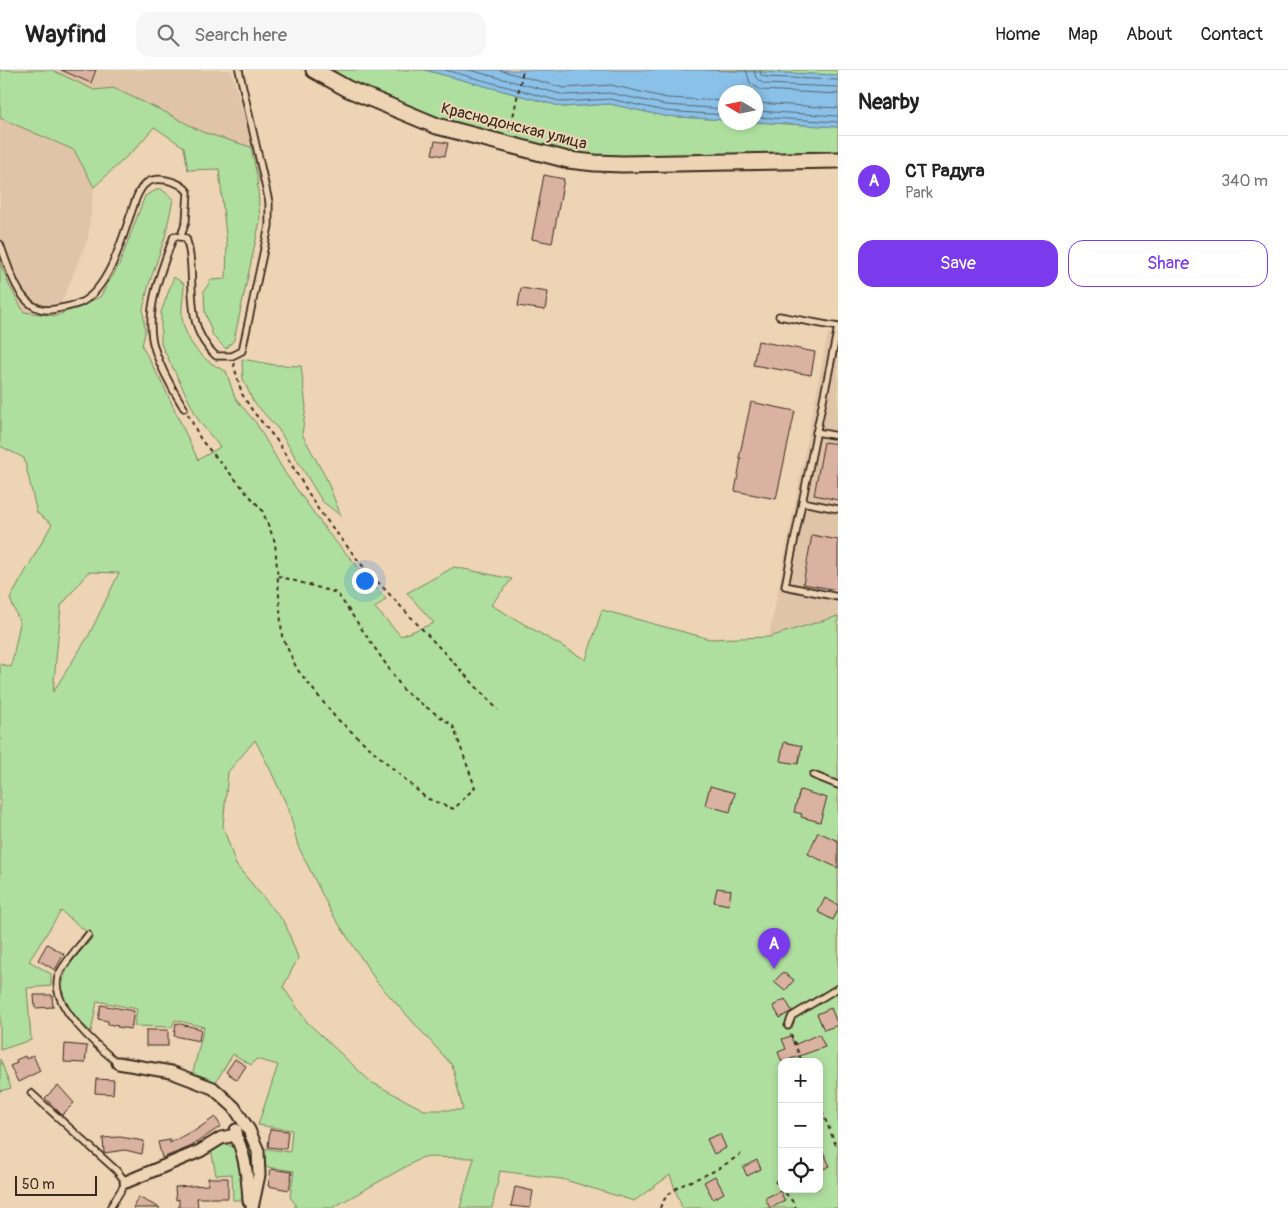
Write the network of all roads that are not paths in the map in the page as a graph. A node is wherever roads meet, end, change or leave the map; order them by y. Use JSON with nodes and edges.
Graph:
{"nodes":[{"id":1,"x":239,"y":70,"type":"edge"},
{"id":2,"x":314,"y":70,"type":"edge"},
{"id":3,"x":838,"y":160,"type":"edge"},
{"id":4,"x":181,"y":236,"type":"junction"},
{"id":5,"x":0,"y":244,"type":"edge"},
{"id":6,"x":779,"y":316,"type":"dead end"},
{"id":7,"x":838,"y":327,"type":"edge"},
{"id":8,"x":184,"y":408,"type":"road end"},
{"id":9,"x":816,"y":432,"type":"junction"},
{"id":10,"x":838,"y":436,"type":"edge"},
{"id":11,"x":802,"y":502,"type":"junction"},
{"id":12,"x":838,"y":509,"type":"edge"},
{"id":13,"x":838,"y":596,"type":"edge"},
{"id":14,"x":813,"y":775,"type":"dead end"},
{"id":15,"x":838,"y":785,"type":"edge"},
{"id":16,"x":88,"y":935,"type":"dead end"},
{"id":17,"x":838,"y":988,"type":"edge"},
{"id":18,"x":788,"y":1026,"type":"road end"},
{"id":19,"x":118,"y":1063,"type":"joint"},
{"id":20,"x":31,"y":1093,"type":"dead end"},
{"id":21,"x":243,"y":1121,"type":"junction"},
{"id":22,"x":234,"y":1135,"type":"junction"},
{"id":23,"x":126,"y":1182,"type":"junction"},
{"id":24,"x":110,"y":1208,"type":"edge"},
{"id":25,"x":251,"y":1208,"type":"edge"}],
"edges":[{"from":1,"to":4,"type":"lane"},
{"from":2,"to":3,"type":"street","name":"Краснодонская улица"},
{"from":4,"to":5,"type":"lane"},
{"from":4,"to":8,"type":"lane"},
{"from":6,"to":7,"type":"lane"},
{"from":7,"to":9,"type":"lane"},
{"from":9,"to":10,"type":"lane"},
{"from":9,"to":11,"type":"lane"},
{"from":11,"to":12,"type":"lane"},
{"from":11,"to":13,"type":"lane"},
{"from":14,"to":15,"type":"lane"},
{"from":16,"to":19,"type":"lane"},
{"from":17,"to":18,"type":"lane"},
{"from":19,"to":21,"type":"street"},
{"from":20,"to":23,"type":"lane"},
{"from":21,"to":22,"type":"street"},
{"from":21,"to":25,"type":"street"},
{"from":22,"to":23,"type":"street"},
{"from":22,"to":25,"type":"street"},
{"from":23,"to":24,"type":"lane"}]}
